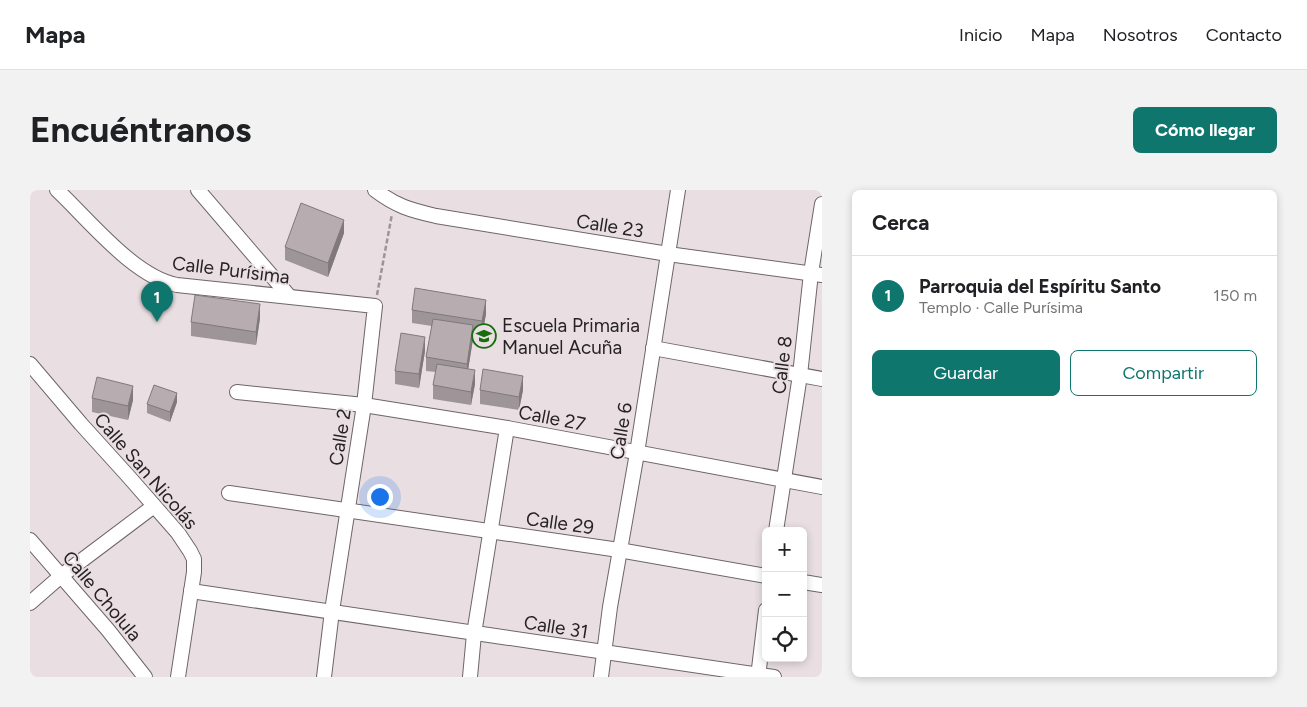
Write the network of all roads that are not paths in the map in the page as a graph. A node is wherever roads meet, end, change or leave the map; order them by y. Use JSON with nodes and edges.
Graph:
{"nodes":[{"id":1,"x":57,"y":190,"type":"edge"},
{"id":2,"x":198,"y":190,"type":"edge"},
{"id":3,"x":375,"y":190,"type":"edge"},
{"id":4,"x":678,"y":190,"type":"edge"},
{"id":5,"x":822,"y":204,"type":"edge"},
{"id":6,"x":668,"y":254,"type":"junction"},
{"id":7,"x":817,"y":274,"type":"edge"},
{"id":8,"x":288,"y":296,"type":"junction"},
{"id":9,"x":375,"y":306,"type":"joint"},
{"id":10,"x":653,"y":348,"type":"junction"},
{"id":11,"x":30,"y":364,"type":"edge"},
{"id":12,"x":800,"y":375,"type":"junction"},
{"id":13,"x":822,"y":380,"type":"edge"},
{"id":14,"x":237,"y":392,"type":"dead end"},
{"id":15,"x":364,"y":405,"type":"junction"},
{"id":16,"x":507,"y":428,"type":"junction"},
{"id":17,"x":637,"y":453,"type":"junction"},
{"id":18,"x":784,"y":480,"type":"junction"},
{"id":19,"x":822,"y":487,"type":"edge"},
{"id":20,"x":229,"y":493,"type":"dead end"},
{"id":21,"x":154,"y":506,"type":"junction"},
{"id":22,"x":348,"y":510,"type":"junction"},
{"id":23,"x":777,"y":527,"type":"edge"},
{"id":24,"x":491,"y":532,"type":"junction"},
{"id":25,"x":30,"y":540,"type":"edge"},
{"id":26,"x":619,"y":550,"type":"junction"},
{"id":27,"x":762,"y":575,"type":"edge"},
{"id":28,"x":61,"y":576,"type":"junction"},
{"id":29,"x":807,"y":583,"type":"edge"},
{"id":30,"x":822,"y":585,"type":"edge"},
{"id":31,"x":191,"y":591,"type":"junction"},
{"id":32,"x":30,"y":603,"type":"edge"},
{"id":33,"x":332,"y":611,"type":"junction"},
{"id":34,"x":765,"y":617,"type":"edge"},
{"id":35,"x":474,"y":634,"type":"junction"},
{"id":36,"x":603,"y":653,"type":"junction"},
{"id":37,"x":758,"y":676,"type":"edge"},
{"id":38,"x":145,"y":677,"type":"edge"},
{"id":39,"x":178,"y":677,"type":"edge"},
{"id":40,"x":324,"y":677,"type":"edge"},
{"id":41,"x":470,"y":677,"type":"edge"},
{"id":42,"x":601,"y":677,"type":"edge"},
{"id":43,"x":774,"y":677,"type":"edge"}],
"edges":[{"from":1,"to":8,"type":"street","name":"Calle Purísima"},
{"from":2,"to":8,"type":"street"},
{"from":3,"to":6,"type":"street","name":"Calle 23"},
{"from":4,"to":6,"type":"street","name":"Calle 6"},
{"from":5,"to":7,"type":"street","name":"Calle 8"},
{"from":6,"to":7,"type":"street","name":"Calle 23"},
{"from":6,"to":10,"type":"street","name":"Calle 6"},
{"from":7,"to":12,"type":"street","name":"Calle 8"},
{"from":8,"to":9,"type":"street","name":"Calle Purísima"},
{"from":9,"to":15,"type":"street","name":"Calle 2"},
{"from":10,"to":12,"type":"street"},
{"from":10,"to":17,"type":"street","name":"Calle 6"},
{"from":11,"to":21,"type":"street","name":"Calle San Nicolás"},
{"from":12,"to":13,"type":"street"},
{"from":12,"to":18,"type":"street","name":"Calle 8"},
{"from":14,"to":15,"type":"street","name":"Calle 27"},
{"from":15,"to":16,"type":"street","name":"Calle 27"},
{"from":15,"to":22,"type":"street","name":"Calle 2"},
{"from":16,"to":17,"type":"street","name":"Calle 27"},
{"from":16,"to":24,"type":"street"},
{"from":17,"to":18,"type":"street","name":"Calle 27"},
{"from":17,"to":26,"type":"street","name":"Calle 6"},
{"from":18,"to":19,"type":"street","name":"Calle 27"},
{"from":18,"to":23,"type":"street","name":"Calle 8"},
{"from":20,"to":22,"type":"street","name":"Calle 29"},
{"from":21,"to":28,"type":"street"},
{"from":21,"to":31,"type":"street","name":"Calle San Nicolás"},
{"from":22,"to":24,"type":"street","name":"Calle 29"},
{"from":22,"to":33,"type":"street","name":"Calle 2"},
{"from":24,"to":26,"type":"street","name":"Calle 29"},
{"from":24,"to":35,"type":"street"},
{"from":25,"to":28,"type":"street","name":"Calle Cholula"},
{"from":26,"to":27,"type":"street","name":"Calle 29"},
{"from":26,"to":36,"type":"street","name":"Calle 6"},
{"from":28,"to":32,"type":"street"},
{"from":28,"to":38,"type":"street","name":"Calle Cholula"},
{"from":29,"to":30,"type":"street"},
{"from":31,"to":33,"type":"street"},
{"from":31,"to":39,"type":"street","name":"Calle San Nicolás"},
{"from":33,"to":35,"type":"street","name":"Calle 31"},
{"from":33,"to":40,"type":"street","name":"Calle 2"},
{"from":34,"to":37,"type":"street"},
{"from":35,"to":36,"type":"street","name":"Calle 31"},
{"from":35,"to":41,"type":"street"},
{"from":36,"to":37,"type":"street","name":"Calle 31"},
{"from":36,"to":42,"type":"street","name":"Calle 6"},
{"from":37,"to":43,"type":"street","name":"Calle 31"}]}
